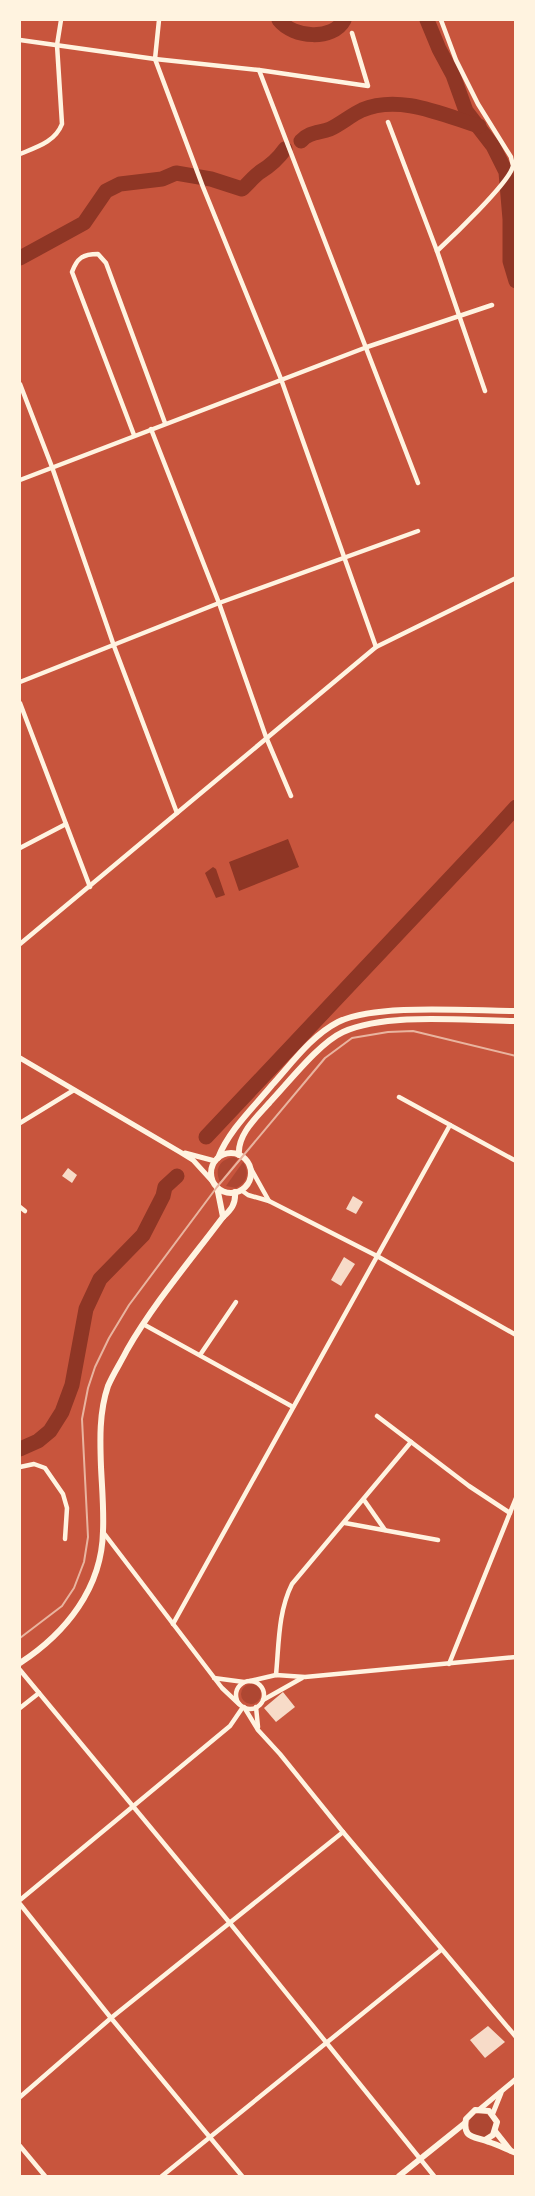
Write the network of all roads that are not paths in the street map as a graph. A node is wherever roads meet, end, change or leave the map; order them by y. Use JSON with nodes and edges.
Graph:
{"nodes":[{"id":1,"x":61,"y":20,"type":"edge"},
{"id":2,"x":159,"y":20,"type":"edge"},
{"id":3,"x":441,"y":20,"type":"edge"},
{"id":4,"x":352,"y":33,"type":"dead end"},
{"id":5,"x":20,"y":40,"type":"edge"},
{"id":6,"x":57,"y":45,"type":"junction"},
{"id":7,"x":155,"y":59,"type":"junction"},
{"id":8,"x":259,"y":70,"type":"junction"},
{"id":9,"x":388,"y":122,"type":"dead end"},
{"id":10,"x":20,"y":154,"type":"edge"},
{"id":11,"x":513,"y":158,"type":"edge"},
{"id":12,"x":437,"y":251,"type":"junction"},
{"id":13,"x":492,"y":305,"type":"dead end"},
{"id":14,"x":458,"y":315,"type":"junction"},
{"id":15,"x":367,"y":347,"type":"junction"},
{"id":16,"x":281,"y":379,"type":"junction"},
{"id":17,"x":20,"y":384,"type":"edge"},
{"id":18,"x":485,"y":391,"type":"dead end"},
{"id":19,"x":165,"y":423,"type":"junction"},
{"id":20,"x":151,"y":429,"type":"junction"},
{"id":21,"x":134,"y":435,"type":"junction"},
{"id":22,"x":52,"y":467,"type":"junction"},
{"id":23,"x":20,"y":480,"type":"edge"},
{"id":24,"x":418,"y":483,"type":"dead end"},
{"id":25,"x":418,"y":531,"type":"dead end"},
{"id":26,"x":343,"y":558,"type":"junction"},
{"id":27,"x":516,"y":578,"type":"edge"},
{"id":28,"x":219,"y":603,"type":"junction"},
{"id":29,"x":114,"y":646,"type":"junction"},
{"id":30,"x":376,"y":647,"type":"junction"},
{"id":31,"x":20,"y":682,"type":"edge"},
{"id":32,"x":20,"y":703,"type":"edge"},
{"id":33,"x":266,"y":737,"type":"junction"},
{"id":34,"x":291,"y":796,"type":"dead end"},
{"id":35,"x":177,"y":813,"type":"junction"},
{"id":36,"x":66,"y":824,"type":"junction"},
{"id":37,"x":20,"y":848,"type":"edge"},
{"id":38,"x":90,"y":887,"type":"junction"},
{"id":39,"x":20,"y":944,"type":"edge"},
{"id":40,"x":516,"y":1011,"type":"edge"},
{"id":41,"x":516,"y":1021,"type":"edge"},
{"id":42,"x":20,"y":1058,"type":"edge"},
{"id":43,"x":74,"y":1090,"type":"junction"},
{"id":44,"x":399,"y":1097,"type":"dead end"},
{"id":45,"x":20,"y":1123,"type":"edge"},
{"id":46,"x":450,"y":1125,"type":"junction"},
{"id":47,"x":180,"y":1152,"type":"junction"},
{"id":48,"x":239,"y":1155,"type":"junction"},
{"id":49,"x":216,"y":1160,"type":"junction"},
{"id":50,"x":516,"y":1161,"type":"edge"},
{"id":51,"x":250,"y":1167,"type":"junction"},
{"id":52,"x":215,"y":1185,"type":"junction"},
{"id":53,"x":238,"y":1191,"type":"junction"},
{"id":54,"x":269,"y":1201,"type":"junction"},
{"id":55,"x":20,"y":1207,"type":"edge"},
{"id":56,"x":25,"y":1211,"type":"dead end"},
{"id":57,"x":223,"y":1217,"type":"junction"},
{"id":58,"x":377,"y":1256,"type":"junction"},
{"id":59,"x":236,"y":1302,"type":"dead end"},
{"id":60,"x":143,"y":1324,"type":"junction"},
{"id":61,"x":516,"y":1335,"type":"edge"},
{"id":62,"x":200,"y":1355,"type":"junction"},
{"id":63,"x":293,"y":1407,"type":"junction"},
{"id":64,"x":377,"y":1416,"type":"dead end"},
{"id":65,"x":411,"y":1442,"type":"junction"},
{"id":66,"x":20,"y":1467,"type":"edge"},
{"id":67,"x":516,"y":1498,"type":"edge"},
{"id":68,"x":364,"y":1500,"type":"junction"},
{"id":69,"x":510,"y":1513,"type":"junction"},
{"id":70,"x":345,"y":1523,"type":"junction"},
{"id":71,"x":385,"y":1530,"type":"junction"},
{"id":72,"x":103,"y":1532,"type":"junction"},
{"id":73,"x":65,"y":1539,"type":"dead end"},
{"id":74,"x":438,"y":1540,"type":"dead end"},
{"id":75,"x":173,"y":1624,"type":"junction"},
{"id":76,"x":516,"y":1658,"type":"edge"},
{"id":77,"x":20,"y":1663,"type":"edge"},
{"id":78,"x":449,"y":1664,"type":"junction"},
{"id":79,"x":20,"y":1670,"type":"edge"},
{"id":80,"x":276,"y":1675,"type":"junction"},
{"id":81,"x":305,"y":1677,"type":"junction"},
{"id":82,"x":214,"y":1678,"type":"junction"},
{"id":83,"x":247,"y":1681,"type":"junction"},
{"id":84,"x":39,"y":1693,"type":"junction"},
{"id":85,"x":262,"y":1700,"type":"junction"},
{"id":86,"x":242,"y":1706,"type":"junction"},
{"id":87,"x":256,"y":1707,"type":"junction"},
{"id":88,"x":20,"y":1708,"type":"edge"},
{"id":89,"x":258,"y":1730,"type":"junction"},
{"id":90,"x":133,"y":1806,"type":"junction"},
{"id":91,"x":343,"y":1832,"type":"junction"},
{"id":92,"x":20,"y":1900,"type":"edge"},
{"id":93,"x":20,"y":1905,"type":"edge"},
{"id":94,"x":229,"y":1922,"type":"junction"},
{"id":95,"x":441,"y":1950,"type":"junction"},
{"id":96,"x":111,"y":2018,"type":"junction"},
{"id":97,"x":516,"y":2037,"type":"edge"},
{"id":98,"x":325,"y":2043,"type":"junction"},
{"id":99,"x":516,"y":2079,"type":"edge"},
{"id":100,"x":502,"y":2092,"type":"junction"},
{"id":101,"x":20,"y":2097,"type":"edge"},
{"id":102,"x":480,"y":2109,"type":"junction"},
{"id":103,"x":493,"y":2114,"type":"junction"},
{"id":104,"x":465,"y":2123,"type":"junction"},
{"id":105,"x":495,"y":2131,"type":"junction"},
{"id":106,"x":450,"y":2135,"type":"junction"},
{"id":107,"x":470,"y":2135,"type":"junction"},
{"id":108,"x":210,"y":2138,"type":"junction"},
{"id":109,"x":485,"y":2140,"type":"junction"},
{"id":110,"x":20,"y":2146,"type":"edge"},
{"id":111,"x":513,"y":2152,"type":"edge"},
{"id":112,"x":420,"y":2159,"type":"junction"},
{"id":113,"x":45,"y":2176,"type":"edge"},
{"id":114,"x":162,"y":2176,"type":"edge"},
{"id":115,"x":242,"y":2176,"type":"edge"},
{"id":116,"x":399,"y":2176,"type":"edge"},
{"id":117,"x":434,"y":2176,"type":"edge"}],
"edges":[{"from":1,"to":6,"type":"street"},
{"from":2,"to":7,"type":"street"},
{"from":3,"to":11,"type":"street"},
{"from":4,"to":8,"type":"street"},
{"from":5,"to":6,"type":"street"},
{"from":6,"to":7,"type":"street"},
{"from":6,"to":10,"type":"street"},
{"from":7,"to":8,"type":"street"},
{"from":7,"to":16,"type":"street"},
{"from":8,"to":15,"type":"street"},
{"from":9,"to":12,"type":"street"},
{"from":11,"to":12,"type":"street"},
{"from":12,"to":14,"type":"street"},
{"from":13,"to":14,"type":"street"},
{"from":14,"to":15,"type":"street"},
{"from":14,"to":18,"type":"street"},
{"from":15,"to":16,"type":"street"},
{"from":15,"to":24,"type":"street"},
{"from":16,"to":19,"type":"street"},
{"from":16,"to":26,"type":"street"},
{"from":17,"to":22,"type":"street"},
{"from":19,"to":20,"type":"street"},
{"from":19,"to":21,"type":"street"},
{"from":20,"to":21,"type":"street"},
{"from":20,"to":28,"type":"street"},
{"from":21,"to":22,"type":"street"},
{"from":22,"to":23,"type":"street"},
{"from":22,"to":29,"type":"street"},
{"from":25,"to":26,"type":"street"},
{"from":26,"to":28,"type":"street"},
{"from":26,"to":30,"type":"street"},
{"from":27,"to":30,"type":"street"},
{"from":28,"to":29,"type":"street"},
{"from":28,"to":33,"type":"street"},
{"from":29,"to":31,"type":"street"},
{"from":29,"to":35,"type":"street"},
{"from":30,"to":33,"type":"street"},
{"from":32,"to":36,"type":"street"},
{"from":33,"to":34,"type":"street"},
{"from":33,"to":35,"type":"street"},
{"from":35,"to":38,"type":"street"},
{"from":36,"to":37,"type":"street"},
{"from":36,"to":38,"type":"street"},
{"from":38,"to":39,"type":"street"},
{"from":40,"to":49,"type":"main road"},
{"from":41,"to":48,"type":"main road"},
{"from":42,"to":43,"type":"street"},
{"from":43,"to":45,"type":"street"},
{"from":43,"to":47,"type":"street"},
{"from":44,"to":46,"type":"street"},
{"from":46,"to":50,"type":"street"},
{"from":46,"to":58,"type":"street"},
{"from":47,"to":49,"type":"street"},
{"from":47,"to":52,"type":"street"},
{"from":48,"to":49,"type":"main road"},
{"from":48,"to":51,"type":"main road"},
{"from":49,"to":52,"type":"main road"},
{"from":51,"to":53,"type":"main road"},
{"from":51,"to":54,"type":"street"},
{"from":52,"to":53,"type":"main road"},
{"from":52,"to":57,"type":"main road"},
{"from":53,"to":54,"type":"street"},
{"from":53,"to":57,"type":"main road"},
{"from":54,"to":58,"type":"street"},
{"from":55,"to":56,"type":"street"},
{"from":57,"to":60,"type":"main road"},
{"from":58,"to":61,"type":"street"},
{"from":58,"to":63,"type":"street"},
{"from":59,"to":62,"type":"street"},
{"from":60,"to":62,"type":"street"},
{"from":60,"to":72,"type":"main road"},
{"from":62,"to":63,"type":"street"},
{"from":63,"to":75,"type":"street"},
{"from":64,"to":65,"type":"street"},
{"from":65,"to":68,"type":"street"},
{"from":65,"to":69,"type":"street"},
{"from":66,"to":73,"type":"street"},
{"from":67,"to":69,"type":"street"},
{"from":68,"to":70,"type":"street"},
{"from":68,"to":71,"type":"street"},
{"from":69,"to":78,"type":"street"},
{"from":70,"to":71,"type":"street"},
{"from":70,"to":80,"type":"street"},
{"from":71,"to":74,"type":"street"},
{"from":72,"to":75,"type":"street"},
{"from":72,"to":77,"type":"main road"},
{"from":75,"to":82,"type":"street"},
{"from":76,"to":78,"type":"street"},
{"from":78,"to":81,"type":"street"},
{"from":79,"to":84,"type":"street"},
{"from":80,"to":81,"type":"street"},
{"from":80,"to":83,"type":"street"},
{"from":81,"to":85,"type":"street"},
{"from":82,"to":83,"type":"street"},
{"from":82,"to":86,"type":"street"},
{"from":83,"to":85,"type":"street"},
{"from":83,"to":86,"type":"street"},
{"from":84,"to":88,"type":"street"},
{"from":84,"to":90,"type":"street"},
{"from":85,"to":87,"type":"street"},
{"from":86,"to":87,"type":"street"},
{"from":86,"to":89,"type":"street"},
{"from":86,"to":90,"type":"street"},
{"from":87,"to":89,"type":"street"},
{"from":89,"to":91,"type":"street"},
{"from":90,"to":92,"type":"street"},
{"from":90,"to":94,"type":"street"},
{"from":91,"to":94,"type":"street"},
{"from":91,"to":95,"type":"street"},
{"from":93,"to":96,"type":"street"},
{"from":94,"to":96,"type":"street"},
{"from":94,"to":98,"type":"street"},
{"from":95,"to":97,"type":"street"},
{"from":95,"to":98,"type":"street"},
{"from":96,"to":101,"type":"street"},
{"from":96,"to":108,"type":"street"},
{"from":98,"to":108,"type":"street"},
{"from":98,"to":112,"type":"street"},
{"from":99,"to":100,"type":"street"},
{"from":100,"to":102,"type":"street"},
{"from":100,"to":103,"type":"street"},
{"from":102,"to":103,"type":"main road"},
{"from":102,"to":104,"type":"main road"},
{"from":103,"to":105,"type":"main road"},
{"from":104,"to":106,"type":"main road"},
{"from":104,"to":107,"type":"main road"},
{"from":105,"to":109,"type":"main road"},
{"from":105,"to":111,"type":"main road"},
{"from":106,"to":107,"type":"main road"},
{"from":106,"to":112,"type":"main road"},
{"from":107,"to":109,"type":"main road"},
{"from":108,"to":114,"type":"street"},
{"from":108,"to":115,"type":"street"},
{"from":109,"to":111,"type":"main road"},
{"from":110,"to":113,"type":"street"},
{"from":112,"to":116,"type":"main road"},
{"from":112,"to":117,"type":"street"}]}
